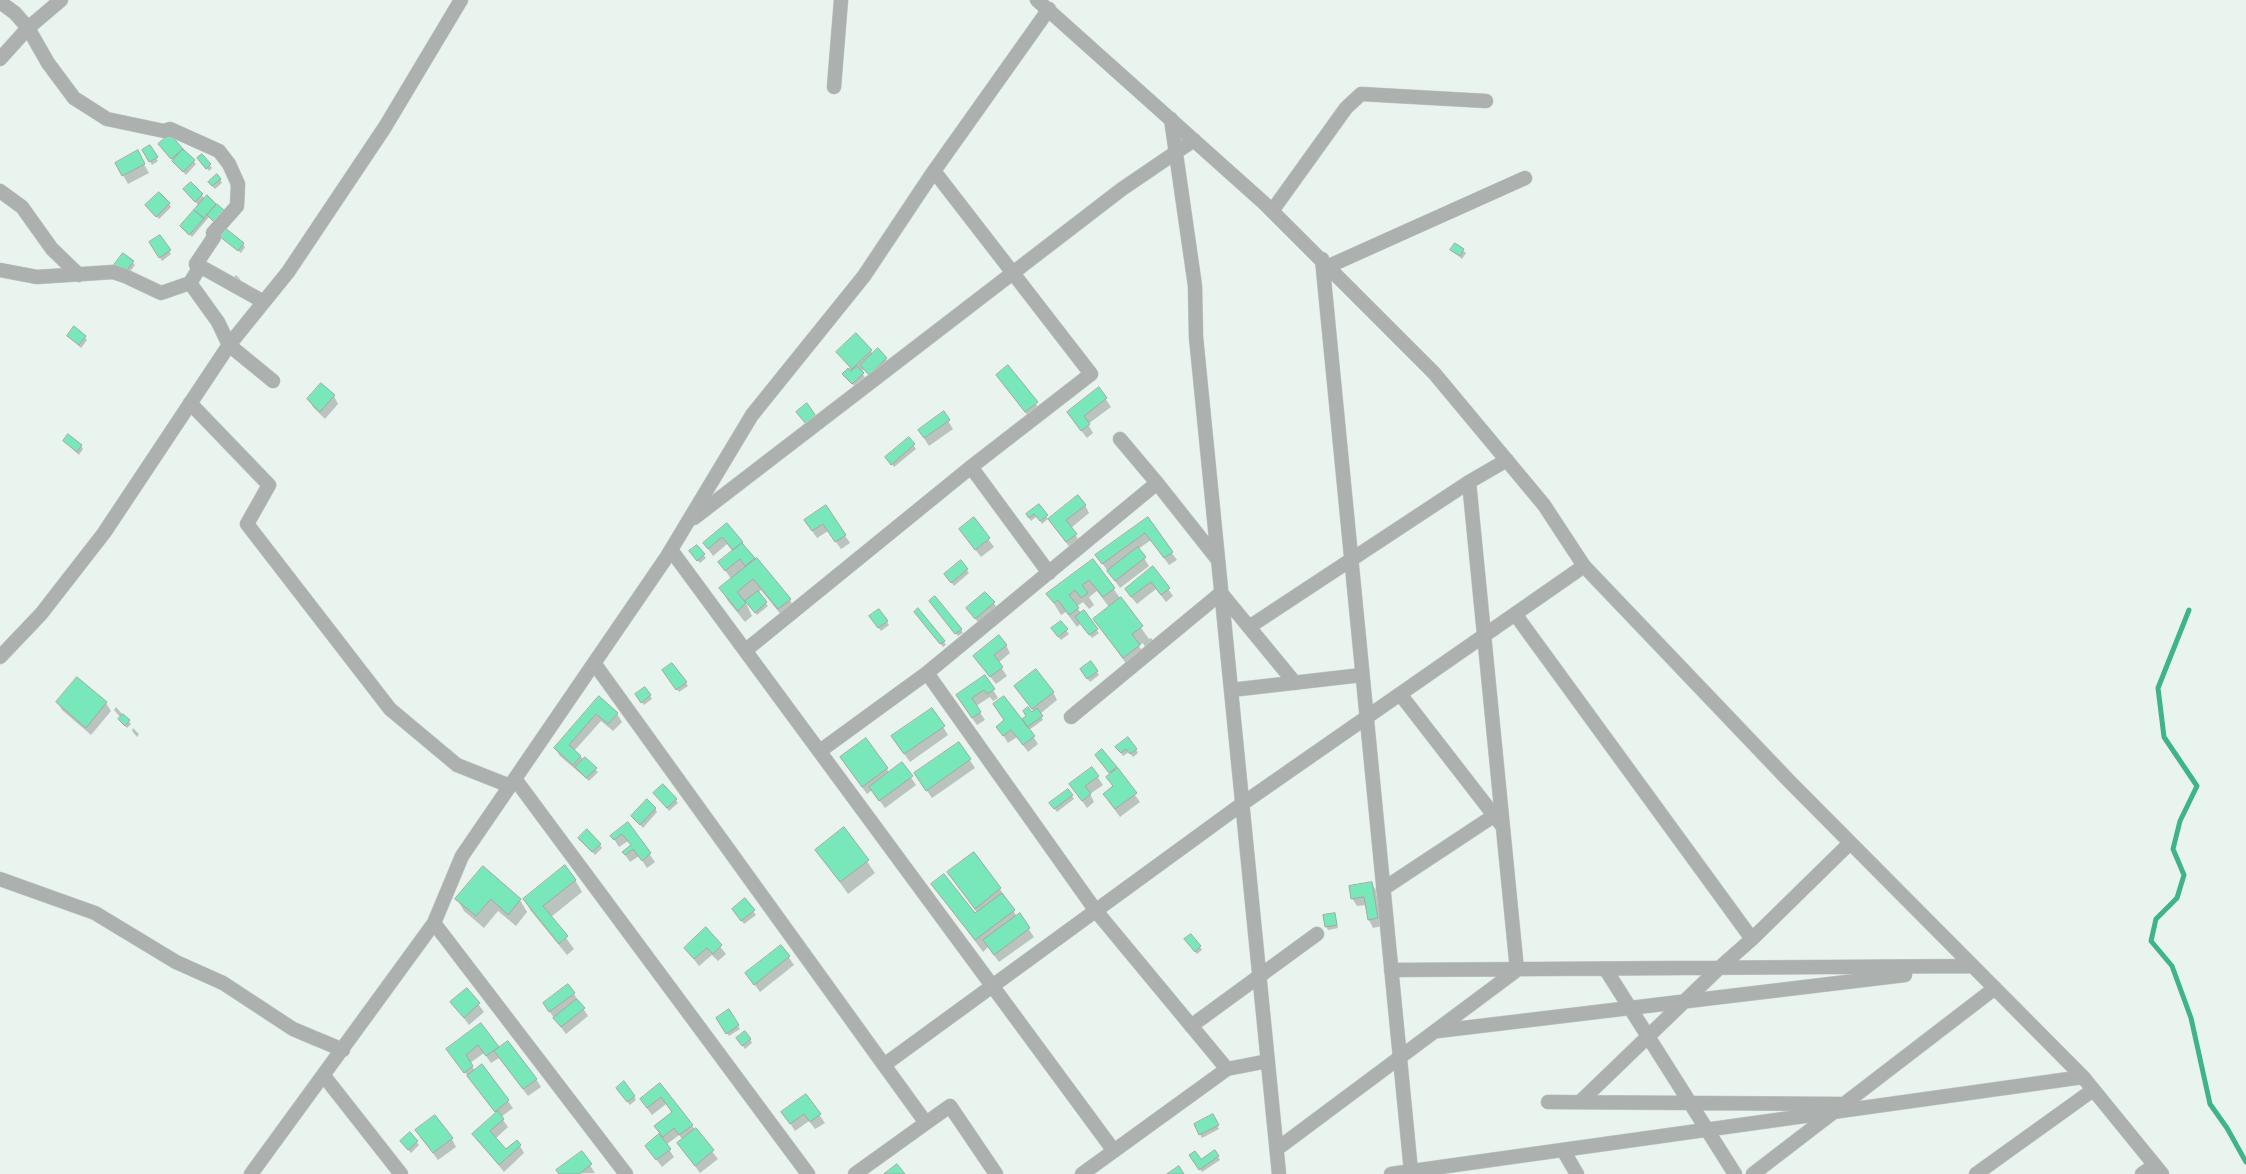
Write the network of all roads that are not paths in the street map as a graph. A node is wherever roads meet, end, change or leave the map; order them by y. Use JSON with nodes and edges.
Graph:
{"nodes":[{"id":1,"x":61,"y":0,"type":"edge"},
{"id":2,"x":461,"y":0,"type":"edge"},
{"id":3,"x":841,"y":0,"type":"edge"},
{"id":4,"x":1036,"y":0,"type":"edge"},
{"id":5,"x":0,"y":2,"type":"edge"},
{"id":6,"x":1049,"y":9,"type":"junction"},
{"id":7,"x":28,"y":28,"type":"junction"},
{"id":8,"x":0,"y":59,"type":"edge"},
{"id":9,"x":834,"y":87,"type":"dead end"},
{"id":10,"x":1486,"y":101,"type":"dead end"},
{"id":11,"x":1171,"y":119,"type":"junction"},
{"id":12,"x":1194,"y":140,"type":"junction"},
{"id":13,"x":1176,"y":153,"type":"junction"},
{"id":14,"x":934,"y":171,"type":"junction"},
{"id":15,"x":1525,"y":178,"type":"dead end"},
{"id":16,"x":0,"y":191,"type":"edge"},
{"id":17,"x":1272,"y":211,"type":"junction"},
{"id":18,"x":1325,"y":263,"type":"junction"},
{"id":19,"x":196,"y":264,"type":"junction"},
{"id":20,"x":0,"y":270,"type":"edge"},
{"id":21,"x":1013,"y":273,"type":"junction"},
{"id":22,"x":79,"y":275,"type":"junction"},
{"id":23,"x":190,"y":283,"type":"junction"},
{"id":24,"x":264,"y":302,"type":"junction"},
{"id":25,"x":229,"y":345,"type":"junction"},
{"id":26,"x":273,"y":381,"type":"dead end"},
{"id":27,"x":190,"y":403,"type":"junction"},
{"id":28,"x":1120,"y":439,"type":"dead end"},
{"id":29,"x":1507,"y":460,"type":"junction"},
{"id":30,"x":971,"y":467,"type":"junction"},
{"id":31,"x":1469,"y":482,"type":"junction"},
{"id":32,"x":1157,"y":483,"type":"junction"},
{"id":33,"x":688,"y":523,"type":"junction"},
{"id":34,"x":671,"y":550,"type":"junction"},
{"id":35,"x":1218,"y":560,"type":"junction"},
{"id":36,"x":1351,"y":561,"type":"junction"},
{"id":37,"x":1584,"y":566,"type":"junction"},
{"id":38,"x":1049,"y":572,"type":"junction"},
{"id":39,"x":1222,"y":593,"type":"junction"},
{"id":40,"x":1515,"y":614,"type":"junction"},
{"id":41,"x":1249,"y":627,"type":"junction"},
{"id":42,"x":1484,"y":635,"type":"junction"},
{"id":43,"x":746,"y":650,"type":"junction"},
{"id":44,"x":0,"y":657,"type":"edge"},
{"id":45,"x":594,"y":663,"type":"junction"},
{"id":46,"x":927,"y":673,"type":"junction"},
{"id":47,"x":1362,"y":675,"type":"junction"},
{"id":48,"x":1295,"y":683,"type":"junction"},
{"id":49,"x":1231,"y":690,"type":"junction"},
{"id":50,"x":1400,"y":694,"type":"junction"},
{"id":51,"x":1072,"y":717,"type":"dead end"},
{"id":52,"x":1366,"y":717,"type":"junction"},
{"id":53,"x":820,"y":751,"type":"junction"},
{"id":54,"x":513,"y":782,"type":"junction"},
{"id":55,"x":1242,"y":804,"type":"junction"},
{"id":56,"x":1498,"y":813,"type":"junction"},
{"id":57,"x":1850,"y":843,"type":"junction"},
{"id":58,"x":0,"y":879,"type":"edge"},
{"id":59,"x":1383,"y":889,"type":"junction"},
{"id":60,"x":1096,"y":910,"type":"junction"},
{"id":61,"x":434,"y":923,"type":"junction"},
{"id":62,"x":1317,"y":934,"type":"dead end"},
{"id":63,"x":1752,"y":940,"type":"junction"},
{"id":64,"x":1973,"y":966,"type":"junction"},
{"id":65,"x":1718,"y":969,"type":"junction"},
{"id":66,"x":1391,"y":970,"type":"junction"},
{"id":67,"x":1517,"y":970,"type":"junction"},
{"id":68,"x":1606,"y":970,"type":"junction"},
{"id":69,"x":1260,"y":976,"type":"junction"},
{"id":70,"x":992,"y":986,"type":"junction"},
{"id":71,"x":1995,"y":988,"type":"junction"},
{"id":72,"x":1684,"y":1002,"type":"junction"},
{"id":73,"x":1630,"y":1009,"type":"junction"},
{"id":74,"x":1191,"y":1026,"type":"junction"},
{"id":75,"x":1436,"y":1032,"type":"junction"},
{"id":76,"x":1648,"y":1036,"type":"junction"},
{"id":77,"x":342,"y":1050,"type":"junction"},
{"id":78,"x":1400,"y":1058,"type":"junction"},
{"id":79,"x":1268,"y":1061,"type":"junction"},
{"id":80,"x":884,"y":1065,"type":"junction"},
{"id":81,"x":1227,"y":1069,"type":"junction"},
{"id":82,"x":324,"y":1076,"type":"junction"},
{"id":83,"x":2083,"y":1077,"type":"junction"},
{"id":84,"x":2093,"y":1090,"type":"junction"},
{"id":85,"x":1548,"y":1102,"type":"dead end"},
{"id":86,"x":1580,"y":1102,"type":"junction"},
{"id":87,"x":1690,"y":1103,"type":"junction"},
{"id":88,"x":1839,"y":1108,"type":"junction"},
{"id":89,"x":926,"y":1123,"type":"junction"},
{"id":90,"x":1707,"y":1130,"type":"junction"},
{"id":91,"x":1277,"y":1148,"type":"junction"},
{"id":92,"x":1562,"y":1150,"type":"junction"},
{"id":93,"x":1114,"y":1151,"type":"junction"},
{"id":94,"x":2158,"y":1169,"type":"edge"},
{"id":95,"x":1411,"y":1171,"type":"junction"},
{"id":96,"x":252,"y":1174,"type":"edge"},
{"id":97,"x":401,"y":1174,"type":"edge"},
{"id":98,"x":626,"y":1174,"type":"edge"},
{"id":99,"x":808,"y":1174,"type":"edge"},
{"id":100,"x":855,"y":1174,"type":"edge"},
{"id":101,"x":996,"y":1174,"type":"edge"},
{"id":102,"x":1082,"y":1174,"type":"edge"},
{"id":103,"x":1279,"y":1174,"type":"edge"},
{"id":104,"x":1391,"y":1174,"type":"edge"},
{"id":105,"x":1577,"y":1174,"type":"edge"},
{"id":106,"x":1735,"y":1174,"type":"edge"},
{"id":107,"x":1753,"y":1174,"type":"edge"},
{"id":108,"x":1976,"y":1174,"type":"edge"},
{"id":109,"x":2142,"y":1174,"type":"edge"}],
"edges":[{"from":1,"to":7,"type":"street"},
{"from":2,"to":24,"type":"street"},
{"from":3,"to":9,"type":"street"},
{"from":4,"to":6,"type":"street"},
{"from":5,"to":7,"type":"street"},
{"from":6,"to":11,"type":"street"},
{"from":6,"to":14,"type":"street"},
{"from":7,"to":8,"type":"street"},
{"from":7,"to":19,"type":"street"},
{"from":10,"to":17,"type":"street"},
{"from":11,"to":12,"type":"street"},
{"from":11,"to":13,"type":"street"},
{"from":12,"to":13,"type":"street"},
{"from":12,"to":17,"type":"street"},
{"from":13,"to":21,"type":"street"},
{"from":13,"to":35,"type":"street"},
{"from":14,"to":21,"type":"street"},
{"from":14,"to":33,"type":"street"},
{"from":15,"to":18,"type":"street"},
{"from":16,"to":22,"type":"street"},
{"from":17,"to":18,"type":"street"},
{"from":18,"to":29,"type":"street"},
{"from":18,"to":36,"type":"street"},
{"from":19,"to":23,"type":"street"},
{"from":19,"to":24,"type":"street"},
{"from":20,"to":22,"type":"street"},
{"from":21,"to":30,"type":"street"},
{"from":21,"to":33,"type":"street"},
{"from":22,"to":23,"type":"street"},
{"from":23,"to":25,"type":"street"},
{"from":24,"to":25,"type":"street"},
{"from":25,"to":26,"type":"street"},
{"from":25,"to":27,"type":"street"},
{"from":27,"to":44,"type":"street"},
{"from":27,"to":54,"type":"street"},
{"from":28,"to":32,"type":"street"},
{"from":29,"to":31,"type":"street"},
{"from":29,"to":37,"type":"street"},
{"from":30,"to":38,"type":"street"},
{"from":30,"to":43,"type":"street"},
{"from":31,"to":36,"type":"street"},
{"from":31,"to":42,"type":"street"},
{"from":32,"to":35,"type":"street"},
{"from":32,"to":38,"type":"street"},
{"from":33,"to":34,"type":"street"},
{"from":34,"to":43,"type":"street"},
{"from":34,"to":45,"type":"street"},
{"from":35,"to":39,"type":"street"},
{"from":36,"to":41,"type":"street"},
{"from":36,"to":47,"type":"street"},
{"from":37,"to":40,"type":"street"},
{"from":37,"to":57,"type":"street"},
{"from":38,"to":46,"type":"street"},
{"from":39,"to":41,"type":"street"},
{"from":39,"to":49,"type":"street"},
{"from":39,"to":51,"type":"street"},
{"from":40,"to":42,"type":"street"},
{"from":40,"to":63,"type":"street"},
{"from":41,"to":48,"type":"street"},
{"from":42,"to":50,"type":"street"},
{"from":42,"to":56,"type":"street"},
{"from":43,"to":53,"type":"street"},
{"from":45,"to":54,"type":"street"},
{"from":45,"to":80,"type":"street"},
{"from":46,"to":53,"type":"street"},
{"from":46,"to":60,"type":"street"},
{"from":47,"to":48,"type":"street"},
{"from":47,"to":52,"type":"street"},
{"from":48,"to":49,"type":"street"},
{"from":49,"to":55,"type":"street"},
{"from":50,"to":52,"type":"street"},
{"from":50,"to":56,"type":"street"},
{"from":52,"to":55,"type":"street"},
{"from":52,"to":59,"type":"street"},
{"from":53,"to":70,"type":"street"},
{"from":54,"to":61,"type":"street"},
{"from":54,"to":99,"type":"street"},
{"from":55,"to":60,"type":"street"},
{"from":55,"to":69,"type":"street"},
{"from":56,"to":59,"type":"street"},
{"from":56,"to":67,"type":"street"},
{"from":57,"to":63,"type":"street"},
{"from":57,"to":64,"type":"street"},
{"from":58,"to":77,"type":"street"},
{"from":59,"to":66,"type":"street"},
{"from":60,"to":70,"type":"street"},
{"from":60,"to":74,"type":"street"},
{"from":61,"to":77,"type":"street"},
{"from":61,"to":98,"type":"street"},
{"from":62,"to":69,"type":"street"},
{"from":63,"to":65,"type":"street"},
{"from":64,"to":65,"type":"street"},
{"from":64,"to":71,"type":"street"},
{"from":64,"to":72,"type":"street"},
{"from":65,"to":68,"type":"street"},
{"from":65,"to":72,"type":"street"},
{"from":66,"to":67,"type":"street"},
{"from":66,"to":78,"type":"street"},
{"from":67,"to":68,"type":"street"},
{"from":67,"to":75,"type":"street"},
{"from":68,"to":73,"type":"street"},
{"from":69,"to":74,"type":"street"},
{"from":69,"to":79,"type":"street"},
{"from":70,"to":80,"type":"street"},
{"from":70,"to":93,"type":"street"},
{"from":71,"to":83,"type":"street"},
{"from":71,"to":88,"type":"street"},
{"from":72,"to":73,"type":"street"},
{"from":72,"to":76,"type":"street"},
{"from":73,"to":75,"type":"street"},
{"from":73,"to":76,"type":"street"},
{"from":74,"to":81,"type":"street"},
{"from":75,"to":78,"type":"street"},
{"from":76,"to":86,"type":"street"},
{"from":76,"to":87,"type":"street"},
{"from":77,"to":82,"type":"street"},
{"from":78,"to":91,"type":"street"},
{"from":78,"to":95,"type":"street"},
{"from":79,"to":81,"type":"street"},
{"from":79,"to":91,"type":"street"},
{"from":80,"to":89,"type":"street"},
{"from":81,"to":93,"type":"street"},
{"from":82,"to":96,"type":"street"},
{"from":82,"to":97,"type":"street"},
{"from":83,"to":84,"type":"street"},
{"from":83,"to":88,"type":"street"},
{"from":84,"to":94,"type":"street"},
{"from":84,"to":108,"type":"street"},
{"from":85,"to":86,"type":"street"},
{"from":86,"to":87,"type":"street"},
{"from":87,"to":88,"type":"street"},
{"from":87,"to":90,"type":"street"},
{"from":88,"to":90,"type":"street"},
{"from":88,"to":107,"type":"street"},
{"from":89,"to":100,"type":"street"},
{"from":89,"to":101,"type":"street"},
{"from":90,"to":92,"type":"street"},
{"from":90,"to":106,"type":"street"},
{"from":91,"to":103,"type":"street"},
{"from":92,"to":95,"type":"street"},
{"from":92,"to":105,"type":"street"},
{"from":93,"to":102,"type":"street"},
{"from":94,"to":109,"type":"street"},
{"from":95,"to":104,"type":"street"}]}
